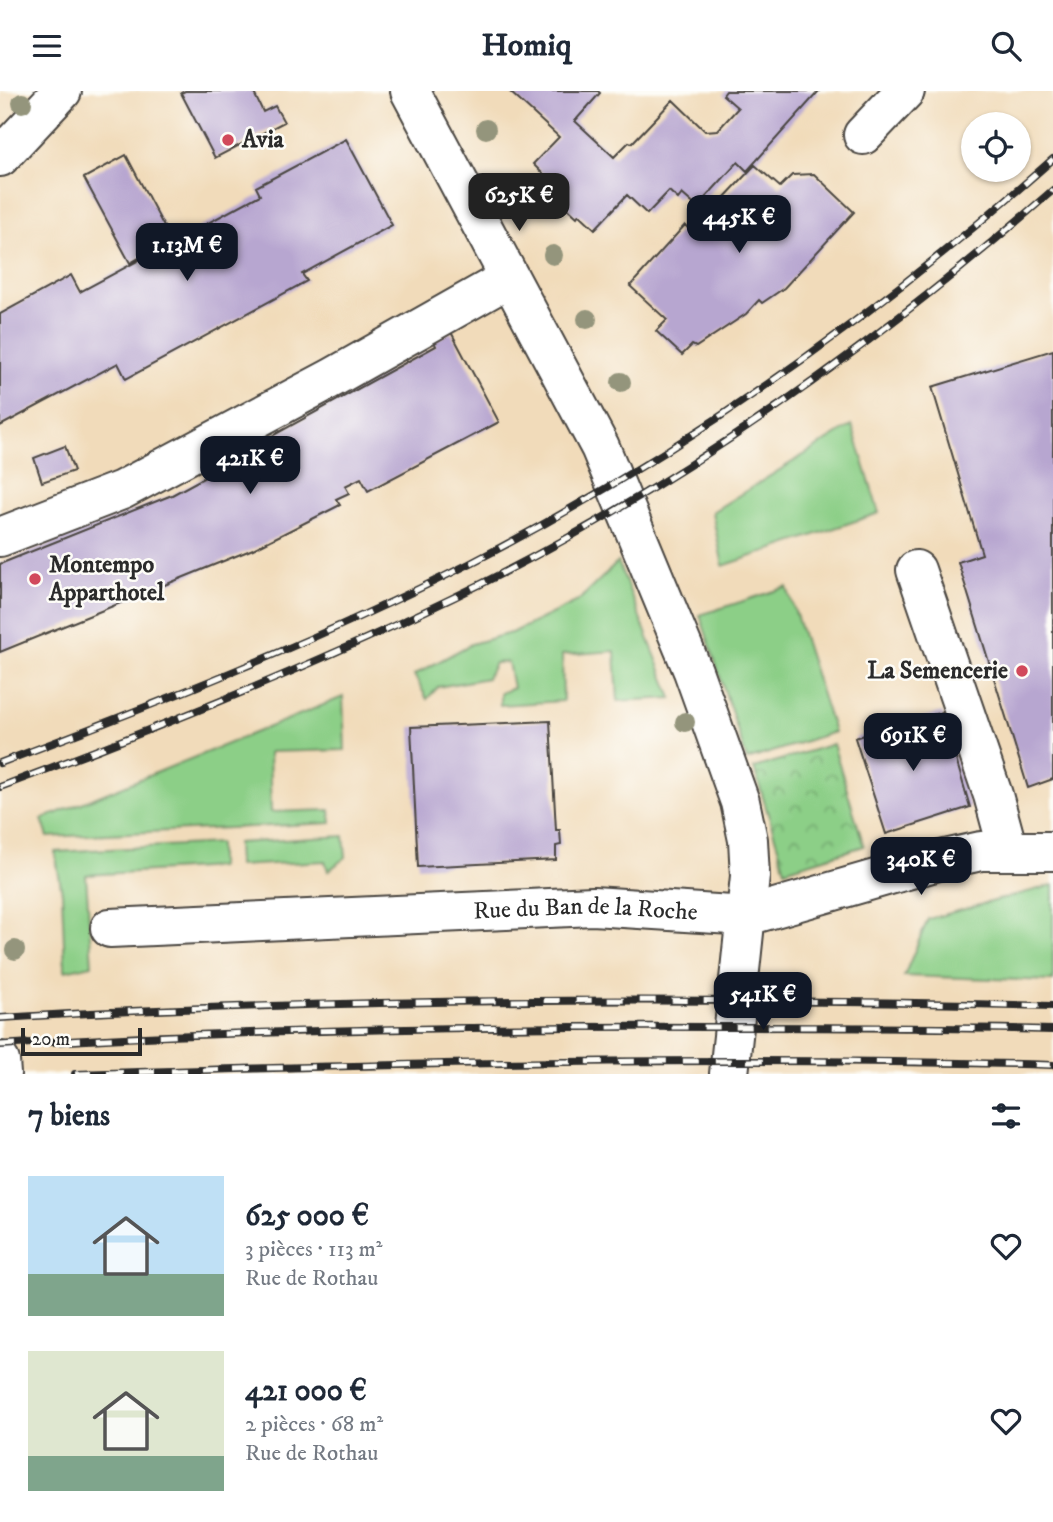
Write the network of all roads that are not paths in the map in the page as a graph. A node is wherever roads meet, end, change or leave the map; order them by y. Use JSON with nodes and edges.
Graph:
{"nodes":[{"id":1,"x":62,"y":91,"type":"edge"},
{"id":2,"x":410,"y":91,"type":"edge"},
{"id":3,"x":905,"y":91,"type":"edge"},
{"id":4,"x":863,"y":135,"type":"dead end"},
{"id":5,"x":0,"y":157,"type":"edge"},
{"id":6,"x":509,"y":278,"type":"junction"},
{"id":7,"x":0,"y":537,"type":"edge"},
{"id":8,"x":916,"y":570,"type":"dead end"},
{"id":9,"x":1008,"y":850,"type":"junction"},
{"id":10,"x":1053,"y":851,"type":"edge"},
{"id":11,"x":747,"y":916,"type":"junction"},
{"id":12,"x":110,"y":928,"type":"dead end"},
{"id":13,"x":0,"y":1061,"type":"edge"},
{"id":14,"x":1,"y":1074,"type":"edge"},
{"id":15,"x":729,"y":1074,"type":"edge"}],
"edges":[{"from":1,"to":5,"type":"street"},
{"from":2,"to":6,"type":"street"},
{"from":3,"to":4,"type":"street"},
{"from":6,"to":7,"type":"street"},
{"from":6,"to":11,"type":"street"},
{"from":8,"to":9,"type":"street"},
{"from":9,"to":10,"type":"street","name":"Rue du Ban de la Roche"},
{"from":9,"to":11,"type":"street","name":"Rue du Ban de la Roche"},
{"from":11,"to":12,"type":"street","name":"Rue du Ban de la Roche"},
{"from":11,"to":15,"type":"street"},
{"from":13,"to":14,"type":"street"}]}
